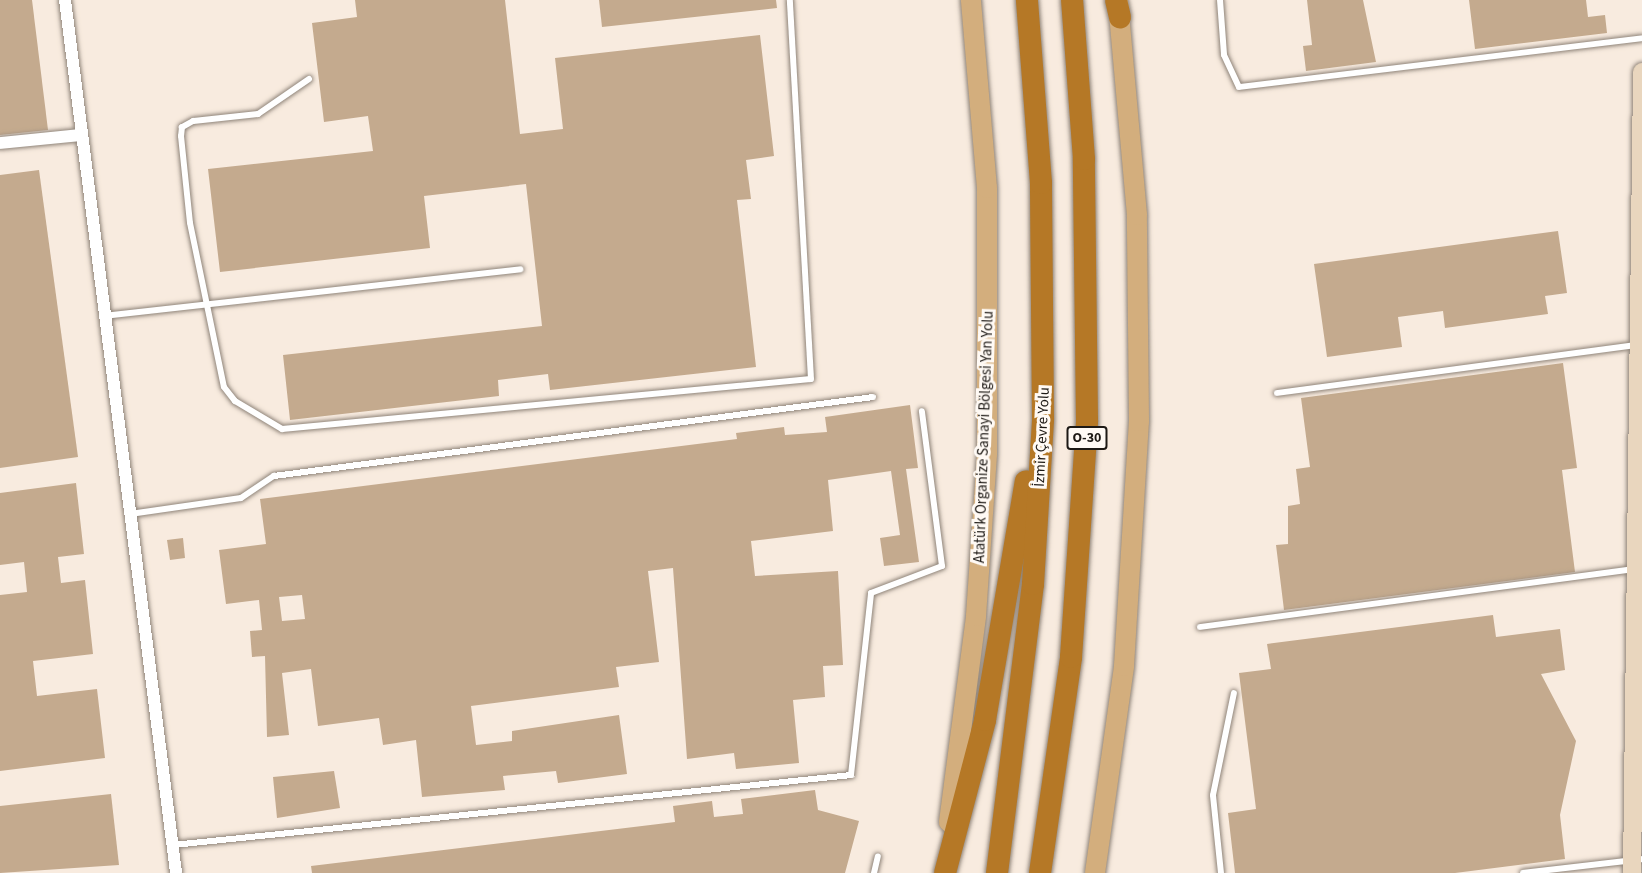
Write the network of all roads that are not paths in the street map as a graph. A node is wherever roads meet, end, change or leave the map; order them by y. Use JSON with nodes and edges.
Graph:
{"nodes":[{"id":1,"x":65,"y":0,"type":"edge"},
{"id":2,"x":790,"y":0,"type":"edge"},
{"id":3,"x":971,"y":0,"type":"edge"},
{"id":4,"x":1027,"y":0,"type":"edge"},
{"id":5,"x":1072,"y":0,"type":"edge"},
{"id":6,"x":1220,"y":0,"type":"edge"},
{"id":7,"x":1118,"y":6,"type":"edge"},
{"id":8,"x":1642,"y":38,"type":"edge"},
{"id":9,"x":1642,"y":72,"type":"edge"},
{"id":10,"x":309,"y":79,"type":"dead end"},
{"id":11,"x":80,"y":135,"type":"junction"},
{"id":12,"x":0,"y":143,"type":"edge"},
{"id":13,"x":520,"y":269,"type":"dead end"},
{"id":14,"x":207,"y":304,"type":"junction"},
{"id":15,"x":104,"y":316,"type":"junction"},
{"id":16,"x":1046,"y":328,"type":"junction"},
{"id":17,"x":1638,"y":345,"type":"junction"},
{"id":18,"x":1276,"y":393,"type":"dead end"},
{"id":19,"x":873,"y":397,"type":"dead end"},
{"id":20,"x":922,"y":411,"type":"dead end"},
{"id":21,"x":129,"y":514,"type":"junction"},
{"id":22,"x":1635,"y":569,"type":"junction"},
{"id":23,"x":1200,"y":627,"type":"dead end"},
{"id":24,"x":1234,"y":693,"type":"dead end"},
{"id":25,"x":172,"y":845,"type":"junction"},
{"id":26,"x":879,"y":856,"type":"dead end"},
{"id":27,"x":1635,"y":864,"type":"edge"},
{"id":28,"x":176,"y":873,"type":"edge"},
{"id":29,"x":874,"y":873,"type":"edge"},
{"id":30,"x":942,"y":873,"type":"edge"},
{"id":31,"x":997,"y":873,"type":"edge"},
{"id":32,"x":1040,"y":873,"type":"edge"},
{"id":33,"x":1095,"y":873,"type":"edge"},
{"id":34,"x":1221,"y":873,"type":"edge"},
{"id":35,"x":1523,"y":873,"type":"edge"}],
"edges":[{"from":1,"to":11,"type":"street"},
{"from":2,"to":14,"type":"lane"},
{"from":3,"to":30,"type":"main road","name":"Atatürk Organize Sanayi Bölgesi Yan Yolu"},
{"from":4,"to":16,"type":"highway","name":"İzmir Çevre Yolu"},
{"from":5,"to":32,"type":"highway","number":"O-30"},
{"from":6,"to":8,"type":"lane"},
{"from":7,"to":33,"type":"main road"},
{"from":9,"to":17,"type":"street"},
{"from":10,"to":14,"type":"lane"},
{"from":11,"to":12,"type":"street"},
{"from":11,"to":15,"type":"street"},
{"from":13,"to":14,"type":"lane"},
{"from":14,"to":15,"type":"lane"},
{"from":15,"to":21,"type":"street"},
{"from":16,"to":30,"type":"highway"},
{"from":16,"to":31,"type":"highway","name":"İzmir Çevre Yolu"},
{"from":17,"to":18,"type":"lane"},
{"from":17,"to":22,"type":"street"},
{"from":19,"to":21,"type":"lane"},
{"from":20,"to":25,"type":"lane"},
{"from":21,"to":25,"type":"street"},
{"from":22,"to":23,"type":"lane"},
{"from":22,"to":27,"type":"street"},
{"from":24,"to":34,"type":"lane"},
{"from":25,"to":28,"type":"street"},
{"from":26,"to":29,"type":"lane"},
{"from":27,"to":35,"type":"lane"}]}
